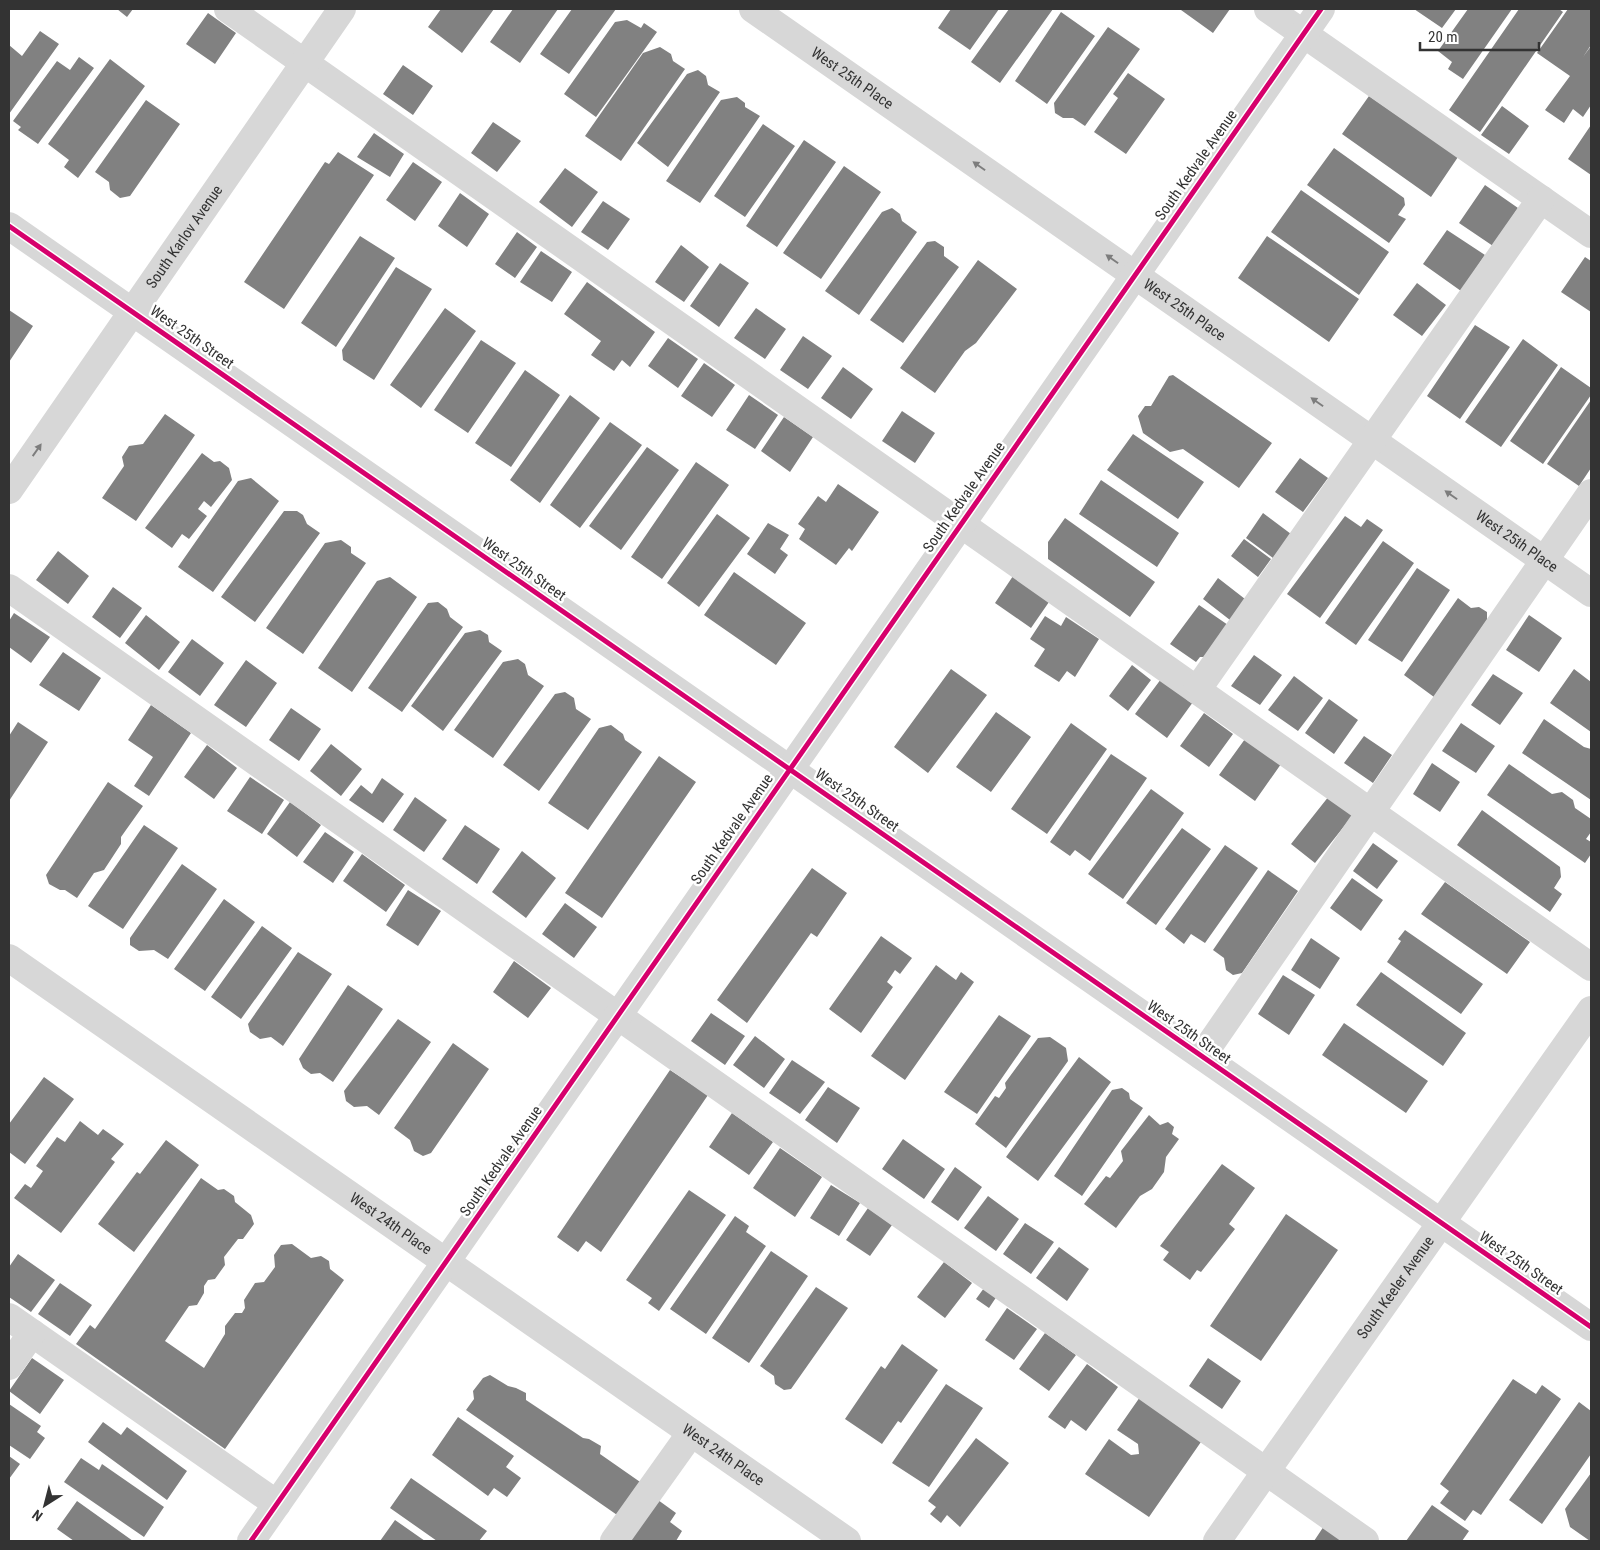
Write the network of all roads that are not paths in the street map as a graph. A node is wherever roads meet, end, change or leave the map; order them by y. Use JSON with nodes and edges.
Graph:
{"nodes":[{"id":1,"x":228,"y":9,"type":"edge"},
{"id":2,"x":342,"y":9,"type":"edge"},
{"id":3,"x":753,"y":9,"type":"edge"},
{"id":4,"x":1268,"y":9,"type":"edge"},
{"id":5,"x":1321,"y":9,"type":"edge"},
{"id":6,"x":1304,"y":33,"type":"junction"},
{"id":7,"x":305,"y":63,"type":"junction"},
{"id":8,"x":1542,"y":199,"type":"junction"},
{"id":9,"x":9,"y":226,"type":"edge"},
{"id":10,"x":1591,"y":234,"type":"edge"},
{"id":11,"x":1135,"y":275,"type":"junction"},
{"id":12,"x":133,"y":312,"type":"junction"},
{"id":13,"x":1372,"y":440,"type":"junction"},
{"id":14,"x":9,"y":490,"type":"edge"},
{"id":15,"x":1591,"y":493,"type":"edge"},
{"id":16,"x":961,"y":524,"type":"junction"},
{"id":17,"x":1544,"y":560,"type":"junction"},
{"id":18,"x":9,"y":588,"type":"edge"},
{"id":19,"x":1591,"y":593,"type":"edge"},
{"id":20,"x":1197,"y":690,"type":"junction"},
{"id":21,"x":790,"y":769,"type":"junction"},
{"id":22,"x":1371,"y":812,"type":"junction"},
{"id":23,"x":9,"y":958,"type":"edge"},
{"id":24,"x":1591,"y":967,"type":"edge"},
{"id":25,"x":1591,"y":1010,"type":"edge"},
{"id":26,"x":617,"y":1016,"type":"junction"},
{"id":27,"x":1202,"y":1056,"type":"junction"},
{"id":28,"x":1442,"y":1223,"type":"junction"},
{"id":29,"x":446,"y":1262,"type":"junction"},
{"id":30,"x":9,"y":1317,"type":"edge"},
{"id":31,"x":1591,"y":1327,"type":"edge"},
{"id":32,"x":32,"y":1333,"type":"junction"},
{"id":33,"x":9,"y":1366,"type":"edge"},
{"id":34,"x":691,"y":1433,"type":"junction"},
{"id":35,"x":1266,"y":1472,"type":"junction"},
{"id":36,"x":277,"y":1504,"type":"junction"},
{"id":37,"x":251,"y":1541,"type":"edge"},
{"id":38,"x":614,"y":1541,"type":"edge"},
{"id":39,"x":847,"y":1541,"type":"edge"},
{"id":40,"x":1217,"y":1541,"type":"edge"},
{"id":41,"x":1364,"y":1541,"type":"edge"}],
"edges":[{"from":1,"to":7,"type":"street"},
{"from":2,"to":7,"type":"street","name":"South Karlov Avenue"},
{"from":11,"to":3,"type":"street","name":"West 25th Place","one_way":true},
{"from":4,"to":6,"type":"street"},
{"from":5,"to":6,"type":"street","name":"South Kedvale Avenue"},
{"from":6,"to":8,"type":"street"},
{"from":6,"to":11,"type":"street","name":"South Kedvale Avenue"},
{"from":7,"to":12,"type":"street","name":"South Karlov Avenue"},
{"from":7,"to":16,"type":"street"},
{"from":8,"to":10,"type":"street"},
{"from":8,"to":13,"type":"street"},
{"from":9,"to":12,"type":"street","name":"West 25th Street"},
{"from":13,"to":11,"type":"street","name":"West 25th Place","one_way":true},
{"from":11,"to":16,"type":"street","name":"South Kedvale Avenue"},
{"from":14,"to":12,"type":"street","name":"South Karlov Avenue","one_way":true},
{"from":12,"to":21,"type":"street","name":"West 25th Street"},
{"from":17,"to":13,"type":"street","name":"West 25th Place","one_way":true},
{"from":13,"to":20,"type":"street"},
{"from":15,"to":17,"type":"street"},
{"from":16,"to":20,"type":"street"},
{"from":16,"to":21,"type":"street","name":"South Kedvale Avenue"},
{"from":17,"to":19,"type":"street","name":"West 25th Place"},
{"from":17,"to":22,"type":"street"},
{"from":18,"to":26,"type":"street"},
{"from":20,"to":22,"type":"street"},
{"from":21,"to":26,"type":"street","name":"South Kedvale Avenue"},
{"from":21,"to":27,"type":"street","name":"West 25th Street"},
{"from":22,"to":24,"type":"street"},
{"from":22,"to":27,"type":"street"},
{"from":23,"to":29,"type":"street","name":"West 24th Place"},
{"from":25,"to":28,"type":"street","name":"South Keeler Avenue"},
{"from":26,"to":29,"type":"street","name":"South Kedvale Avenue"},
{"from":26,"to":35,"type":"street"},
{"from":27,"to":28,"type":"street","name":"West 25th Street"},
{"from":28,"to":31,"type":"street","name":"West 25th Street"},
{"from":28,"to":35,"type":"street","name":"South Keeler Avenue"},
{"from":29,"to":34,"type":"street","name":"West 24th Place"},
{"from":29,"to":36,"type":"street","name":"South Kedvale Avenue"},
{"from":30,"to":32,"type":"street"},
{"from":32,"to":33,"type":"street"},
{"from":32,"to":36,"type":"street"},
{"from":34,"to":38,"type":"street"},
{"from":34,"to":39,"type":"street","name":"West 24th Place"},
{"from":35,"to":40,"type":"street","name":"South Keeler Avenue"},
{"from":35,"to":41,"type":"street"},
{"from":36,"to":37,"type":"street","name":"South Kedvale Avenue"}]}
